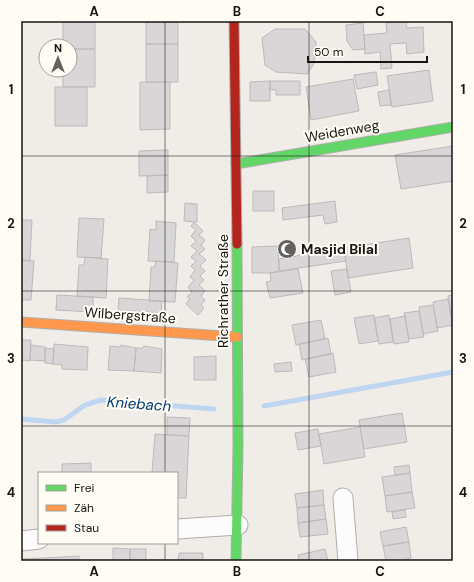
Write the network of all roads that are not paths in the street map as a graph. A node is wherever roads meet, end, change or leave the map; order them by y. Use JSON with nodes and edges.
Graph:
{"nodes":[{"id":1,"x":234,"y":21,"type":"edge"},
{"id":2,"x":453,"y":127,"type":"edge"},
{"id":3,"x":236,"y":164,"type":"junction"},
{"id":4,"x":21,"y":322,"type":"edge"},
{"id":5,"x":237,"y":337,"type":"junction"},
{"id":6,"x":343,"y":498,"type":"dead end"},
{"id":7,"x":238,"y":525,"type":"junction"},
{"id":8,"x":178,"y":529,"type":"edge"},
{"id":9,"x":38,"y":539,"type":"edge"},
{"id":10,"x":21,"y":541,"type":"edge"},
{"id":11,"x":236,"y":561,"type":"edge"},
{"id":12,"x":348,"y":561,"type":"edge"}],
"edges":[{"from":1,"to":3,"type":"main road","name":"Richrather Straße"},
{"from":2,"to":3,"type":"main road","name":"Weidenweg"},
{"from":3,"to":5,"type":"main road","name":"Richrather Straße"},
{"from":4,"to":5,"type":"main road","name":"Wilbergstraße"},
{"from":5,"to":7,"type":"main road","name":"Richrather Straße"},
{"from":6,"to":12,"type":"street"},
{"from":7,"to":8,"type":"street"},
{"from":7,"to":11,"type":"main road","name":"Richrather Straße"},
{"from":9,"to":10,"type":"street"}]}
